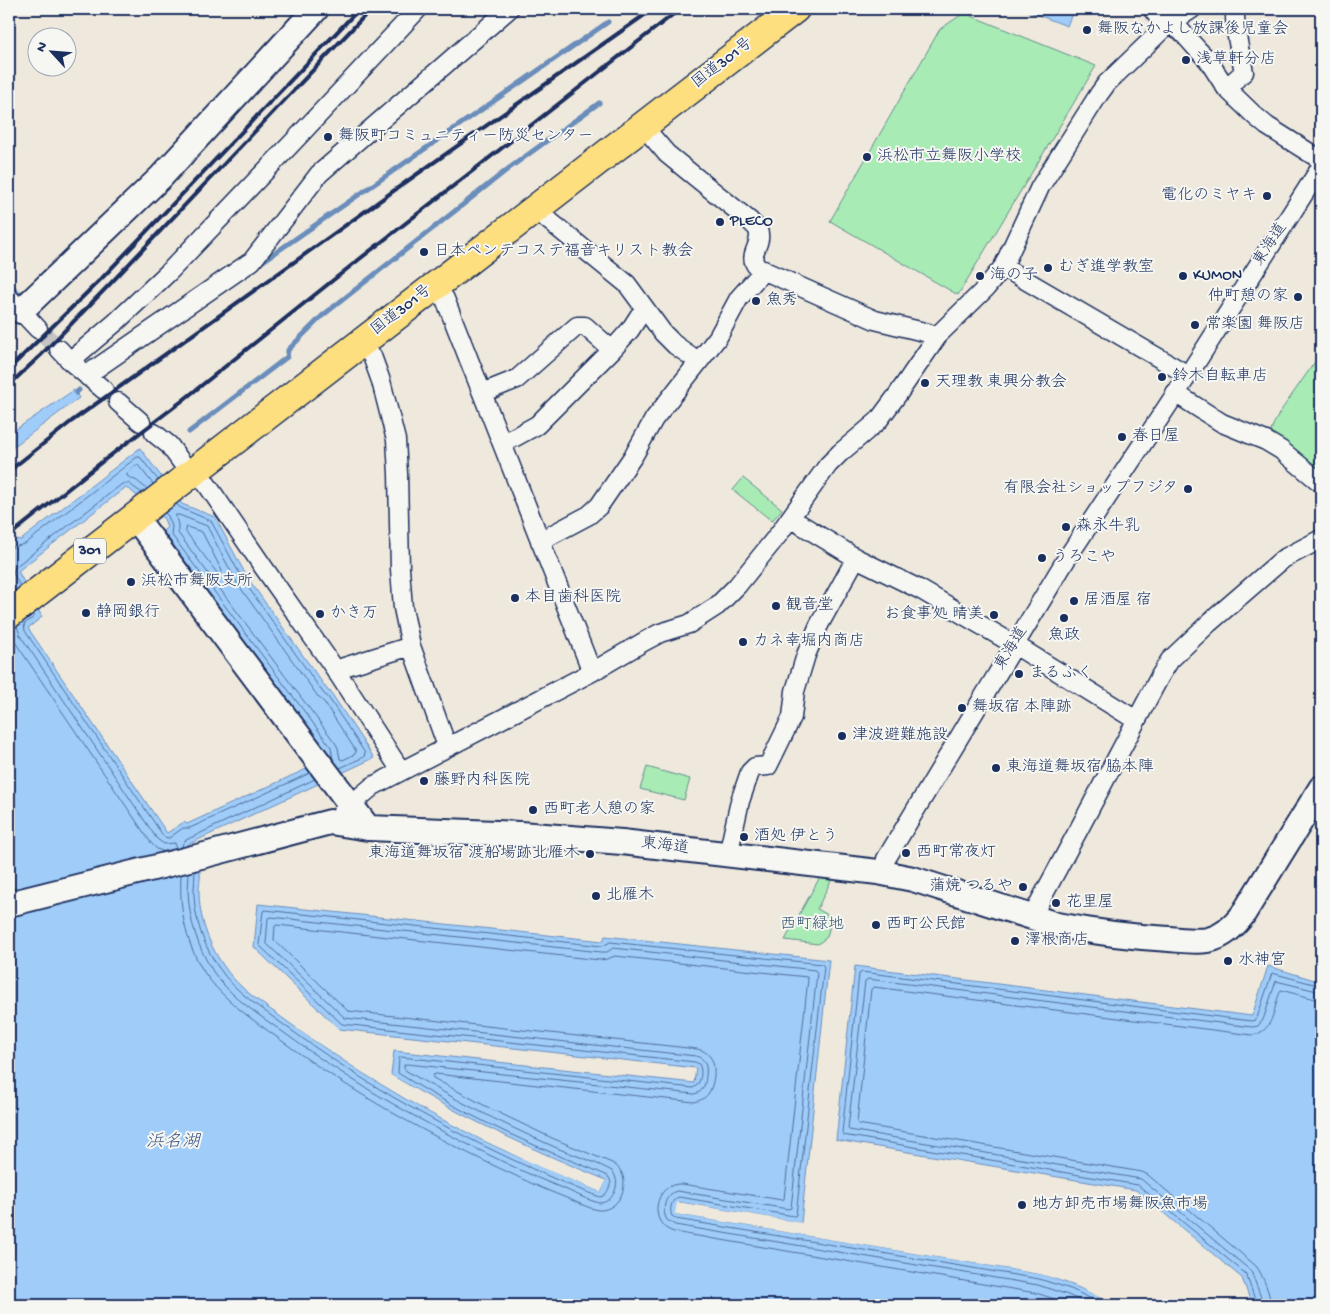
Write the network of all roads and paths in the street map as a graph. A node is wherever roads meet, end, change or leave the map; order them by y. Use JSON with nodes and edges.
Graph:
{"nodes":[{"id":1,"x":418,"y":9,"type":"edge"},
{"id":2,"x":509,"y":9,"type":"edge"},
{"id":3,"x":795,"y":9,"type":"edge"},
{"id":4,"x":1152,"y":9,"type":"edge"},
{"id":5,"x":1192,"y":9,"type":"edge"},
{"id":6,"x":1235,"y":9,"type":"edge"},
{"id":7,"x":310,"y":11,"type":"edge"},
{"id":8,"x":1169,"y":24,"type":"junction"},
{"id":9,"x":1226,"y":88,"type":"junction"},
{"id":10,"x":644,"y":126,"type":"junction"},
{"id":11,"x":1321,"y":167,"type":"edge"},
{"id":12,"x":538,"y":207,"type":"junction"},
{"id":13,"x":1003,"y":267,"type":"junction"},
{"id":14,"x":764,"y":270,"type":"junction"},
{"id":15,"x":435,"y":285,"type":"junction"},
{"id":16,"x":15,"y":305,"type":"edge"},
{"id":17,"x":646,"y":311,"type":"junction"},
{"id":18,"x":38,"y":329,"type":"tunnel mouth"},
{"id":19,"x":936,"y":338,"type":"junction"},
{"id":20,"x":361,"y":342,"type":"junction"},
{"id":21,"x":59,"y":350,"type":"tunnel mouth"},
{"id":22,"x":612,"y":350,"type":"junction"},
{"id":23,"x":698,"y":361,"type":"junction"},
{"id":24,"x":71,"y":362,"type":"junction"},
{"id":25,"x":1188,"y":375,"type":"junction"},
{"id":26,"x":88,"y":377,"type":"junction"},
{"id":27,"x":104,"y":390,"type":"dead end"},
{"id":28,"x":482,"y":393,"type":"junction"},
{"id":29,"x":1176,"y":393,"type":"junction"},
{"id":30,"x":118,"y":402,"type":"dead end"},
{"id":31,"x":140,"y":422,"type":"dead end"},
{"id":32,"x":154,"y":433,"type":"dead end"},
{"id":33,"x":502,"y":442,"type":"junction"},
{"id":34,"x":188,"y":477,"type":"junction"},
{"id":35,"x":1321,"y":483,"type":"edge"},
{"id":36,"x":141,"y":513,"type":"junction"},
{"id":37,"x":790,"y":518,"type":"junction"},
{"id":38,"x":1321,"y":539,"type":"edge"},
{"id":39,"x":540,"y":542,"type":"junction"},
{"id":40,"x":856,"y":558,"type":"junction"},
{"id":41,"x":9,"y":614,"type":"edge"},
{"id":42,"x":1015,"y":645,"type":"junction"},
{"id":43,"x":411,"y":646,"type":"junction"},
{"id":44,"x":336,"y":672,"type":"junction"},
{"id":45,"x":592,"y":672,"type":"junction"},
{"id":46,"x":1136,"y":720,"type":"junction"},
{"id":47,"x":448,"y":746,"type":"junction"},
{"id":48,"x":401,"y":771,"type":"junction"},
{"id":49,"x":1321,"y":788,"type":"edge"},
{"id":50,"x":351,"y":805,"type":"junction"},
{"id":51,"x":330,"y":822,"type":"junction"},
{"id":52,"x":368,"y":828,"type":"junction"},
{"id":53,"x":728,"y":855,"type":"junction"},
{"id":54,"x":883,"y":874,"type":"junction"},
{"id":55,"x":9,"y":904,"type":"edge"},
{"id":56,"x":1034,"y":918,"type":"junction"}],
"edges":[{"from":1,"to":24,"type":"street"},
{"from":2,"to":26,"type":"street"},
{"from":3,"to":10,"type":"highway","name":"国道301号","number":"301"},
{"from":4,"to":8,"type":"street"},
{"from":5,"to":8,"type":"street"},
{"from":6,"to":9,"type":"street"},
{"from":7,"to":16,"type":"street"},
{"from":8,"to":9,"type":"street"},
{"from":8,"to":13,"type":"street"},
{"from":9,"to":11,"type":"street"},
{"from":10,"to":12,"type":"highway","name":"国道301号","number":"301"},
{"from":10,"to":14,"type":"street"},
{"from":11,"to":25,"type":"street","name":"東海道"},
{"from":12,"to":15,"type":"highway","name":"国道301号","number":"301"},
{"from":12,"to":17,"type":"street"},
{"from":13,"to":19,"type":"street"},
{"from":13,"to":25,"type":"street"},
{"from":14,"to":19,"type":"street"},
{"from":14,"to":23,"type":"street"},
{"from":15,"to":20,"type":"highway","name":"国道301号","number":"301"},
{"from":15,"to":28,"type":"street"},
{"from":16,"to":18,"type":"street"},
{"from":17,"to":22,"type":"street"},
{"from":17,"to":23,"type":"street"},
{"from":19,"to":37,"type":"street"},
{"from":20,"to":34,"type":"highway","name":"国道301号","number":"301"},
{"from":20,"to":43,"type":"street"},
{"from":21,"to":24,"type":"street"},
{"from":22,"to":28,"type":"street"},
{"from":22,"to":33,"type":"street"},
{"from":23,"to":39,"type":"street"},
{"from":24,"to":26,"type":"street"},
{"from":25,"to":29,"type":"street","name":"東海道"},
{"from":26,"to":27,"type":"street"},
{"from":28,"to":33,"type":"street"},
{"from":29,"to":35,"type":"street"},
{"from":29,"to":42,"type":"street","name":"東海道"},
{"from":30,"to":31,"type":"street"},
{"from":32,"to":34,"type":"street"},
{"from":33,"to":39,"type":"street"},
{"from":34,"to":36,"type":"highway","name":"国道301号","number":"301"},
{"from":34,"to":44,"type":"street"},
{"from":36,"to":41,"type":"highway","name":"国道301号","number":"301"},
{"from":36,"to":50,"type":"street"},
{"from":37,"to":40,"type":"street"},
{"from":37,"to":45,"type":"street"},
{"from":38,"to":46,"type":"street"},
{"from":39,"to":45,"type":"street"},
{"from":40,"to":42,"type":"street"},
{"from":40,"to":53,"type":"street"},
{"from":42,"to":46,"type":"street"},
{"from":42,"to":54,"type":"street","name":"東海道"},
{"from":43,"to":44,"type":"street"},
{"from":43,"to":47,"type":"street"},
{"from":44,"to":48,"type":"street"},
{"from":45,"to":47,"type":"street"},
{"from":46,"to":56,"type":"street"},
{"from":47,"to":48,"type":"street"},
{"from":48,"to":50,"type":"street"},
{"from":49,"to":56,"type":"street"},
{"from":50,"to":51,"type":"street"},
{"from":50,"to":52,"type":"street"},
{"from":51,"to":52,"type":"street","name":"東海道"},
{"from":51,"to":55,"type":"street"},
{"from":52,"to":53,"type":"street","name":"東海道"},
{"from":53,"to":54,"type":"street","name":"東海道"},
{"from":54,"to":56,"type":"street"}]}
